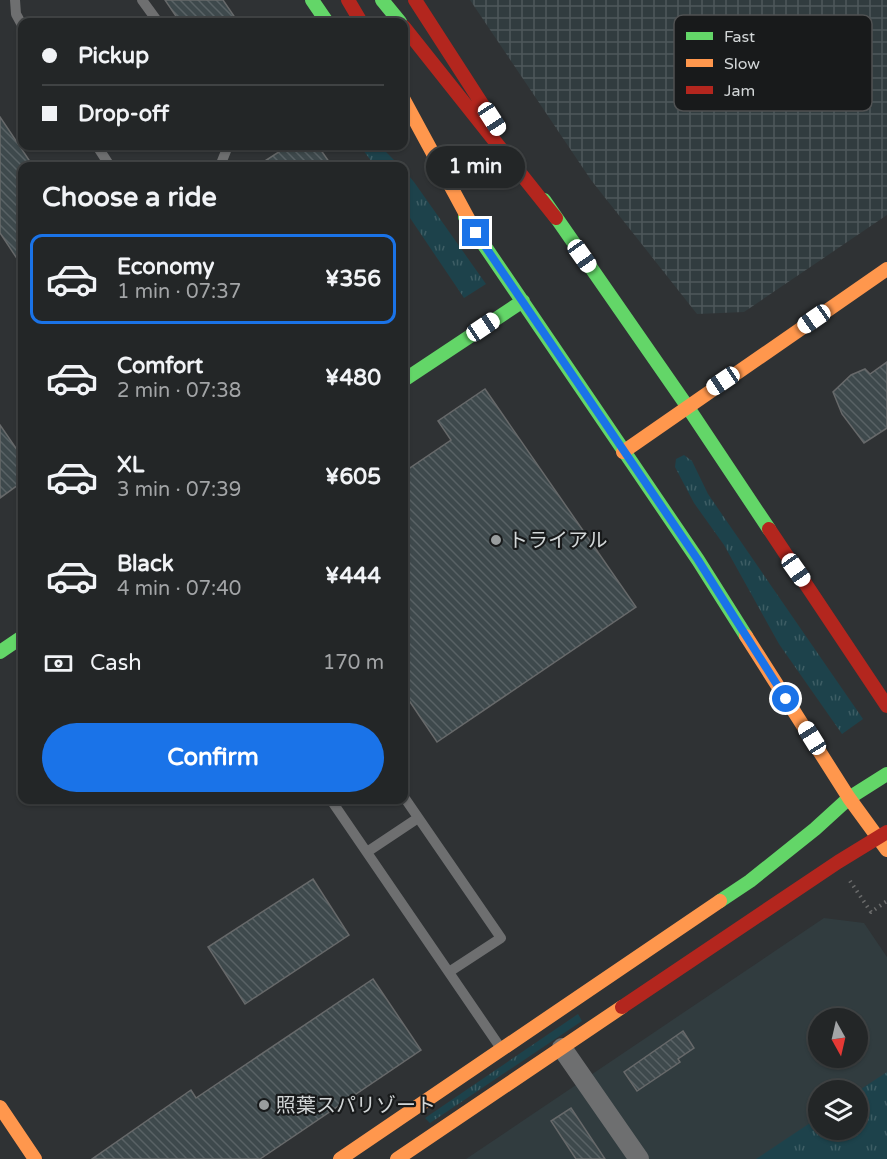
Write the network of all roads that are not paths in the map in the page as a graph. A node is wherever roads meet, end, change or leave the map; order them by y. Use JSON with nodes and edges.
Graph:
{"nodes":[{"id":1,"x":15,"y":0,"type":"edge"},
{"id":2,"x":142,"y":0,"type":"edge"},
{"id":3,"x":312,"y":0,"type":"edge"},
{"id":4,"x":382,"y":0,"type":"edge"},
{"id":5,"x":415,"y":0,"type":"edge"},
{"id":6,"x":349,"y":1,"type":"edge"},
{"id":7,"x":18,"y":18,"type":"edge"},
{"id":8,"x":155,"y":18,"type":"edge"},
{"id":9,"x":324,"y":18,"type":"edge"},
{"id":10,"x":359,"y":18,"type":"edge"},
{"id":11,"x":397,"y":18,"type":"edge"},
{"id":12,"x":408,"y":32,"type":"edge"},
{"id":13,"x":408,"y":107,"type":"edge"},
{"id":14,"x":410,"y":140,"type":"dead end"},
{"id":15,"x":556,"y":218,"type":"junction"},
{"id":16,"x":476,"y":233,"type":"junction"},
{"id":17,"x":887,"y":269,"type":"edge"},
{"id":18,"x":523,"y":301,"type":"junction"},
{"id":19,"x":408,"y":377,"type":"edge"},
{"id":20,"x":687,"y":406,"type":"junction"},
{"id":21,"x":623,"y":452,"type":"junction"},
{"id":22,"x":18,"y":639,"type":"edge"},
{"id":23,"x":0,"y":652,"type":"edge"},
{"id":24,"x":887,"y":706,"type":"edge"},
{"id":25,"x":887,"y":774,"type":"edge"},
{"id":26,"x":849,"y":798,"type":"junction"},
{"id":27,"x":408,"y":803,"type":"edge"},
{"id":28,"x":334,"y":804,"type":"edge"},
{"id":29,"x":418,"y":818,"type":"junction"},
{"id":30,"x":882,"y":835,"type":"edge"},
{"id":31,"x":887,"y":850,"type":"edge"},
{"id":32,"x":367,"y":852,"type":"junction"},
{"id":33,"x":449,"y":972,"type":"junction"},
{"id":34,"x":562,"y":1048,"type":"junction"},
{"id":35,"x":501,"y":1050,"type":"junction"},
{"id":36,"x":0,"y":1107,"type":"edge"},
{"id":37,"x":35,"y":1159,"type":"edge"},
{"id":38,"x":340,"y":1159,"type":"edge"},
{"id":39,"x":397,"y":1159,"type":"edge"},
{"id":40,"x":639,"y":1159,"type":"edge"}],
"edges":[{"from":1,"to":7,"type":"lane"},
{"from":2,"to":8,"type":"lane"},
{"from":3,"to":9,"type":"main road"},
{"from":4,"to":11,"type":"main road"},
{"from":5,"to":15,"type":"main road"},
{"from":6,"to":10,"type":"main road"},
{"from":12,"to":15,"type":"main road"},
{"from":13,"to":16,"type":"main road"},
{"from":14,"to":16,"type":"main road"},
{"from":15,"to":20,"type":"main road"},
{"from":16,"to":18,"type":"main road"},
{"from":17,"to":20,"type":"main road"},
{"from":18,"to":19,"type":"main road"},
{"from":18,"to":21,"type":"main road"},
{"from":20,"to":21,"type":"main road"},
{"from":20,"to":24,"type":"main road"},
{"from":21,"to":26,"type":"main road"},
{"from":22,"to":23,"type":"main road"},
{"from":25,"to":26,"type":"main road"},
{"from":26,"to":30,"type":"main road"},
{"from":26,"to":35,"type":"main road"},
{"from":27,"to":29,"type":"lane"},
{"from":28,"to":32,"type":"lane"},
{"from":29,"to":32,"type":"lane"},
{"from":29,"to":33,"type":"lane"},
{"from":30,"to":31,"type":"main road"},
{"from":30,"to":34,"type":"main road"},
{"from":32,"to":33,"type":"lane"},
{"from":33,"to":35,"type":"lane"},
{"from":34,"to":39,"type":"main road"},
{"from":34,"to":40,"type":"street"},
{"from":35,"to":38,"type":"main road"},
{"from":36,"to":37,"type":"main road"}]}
